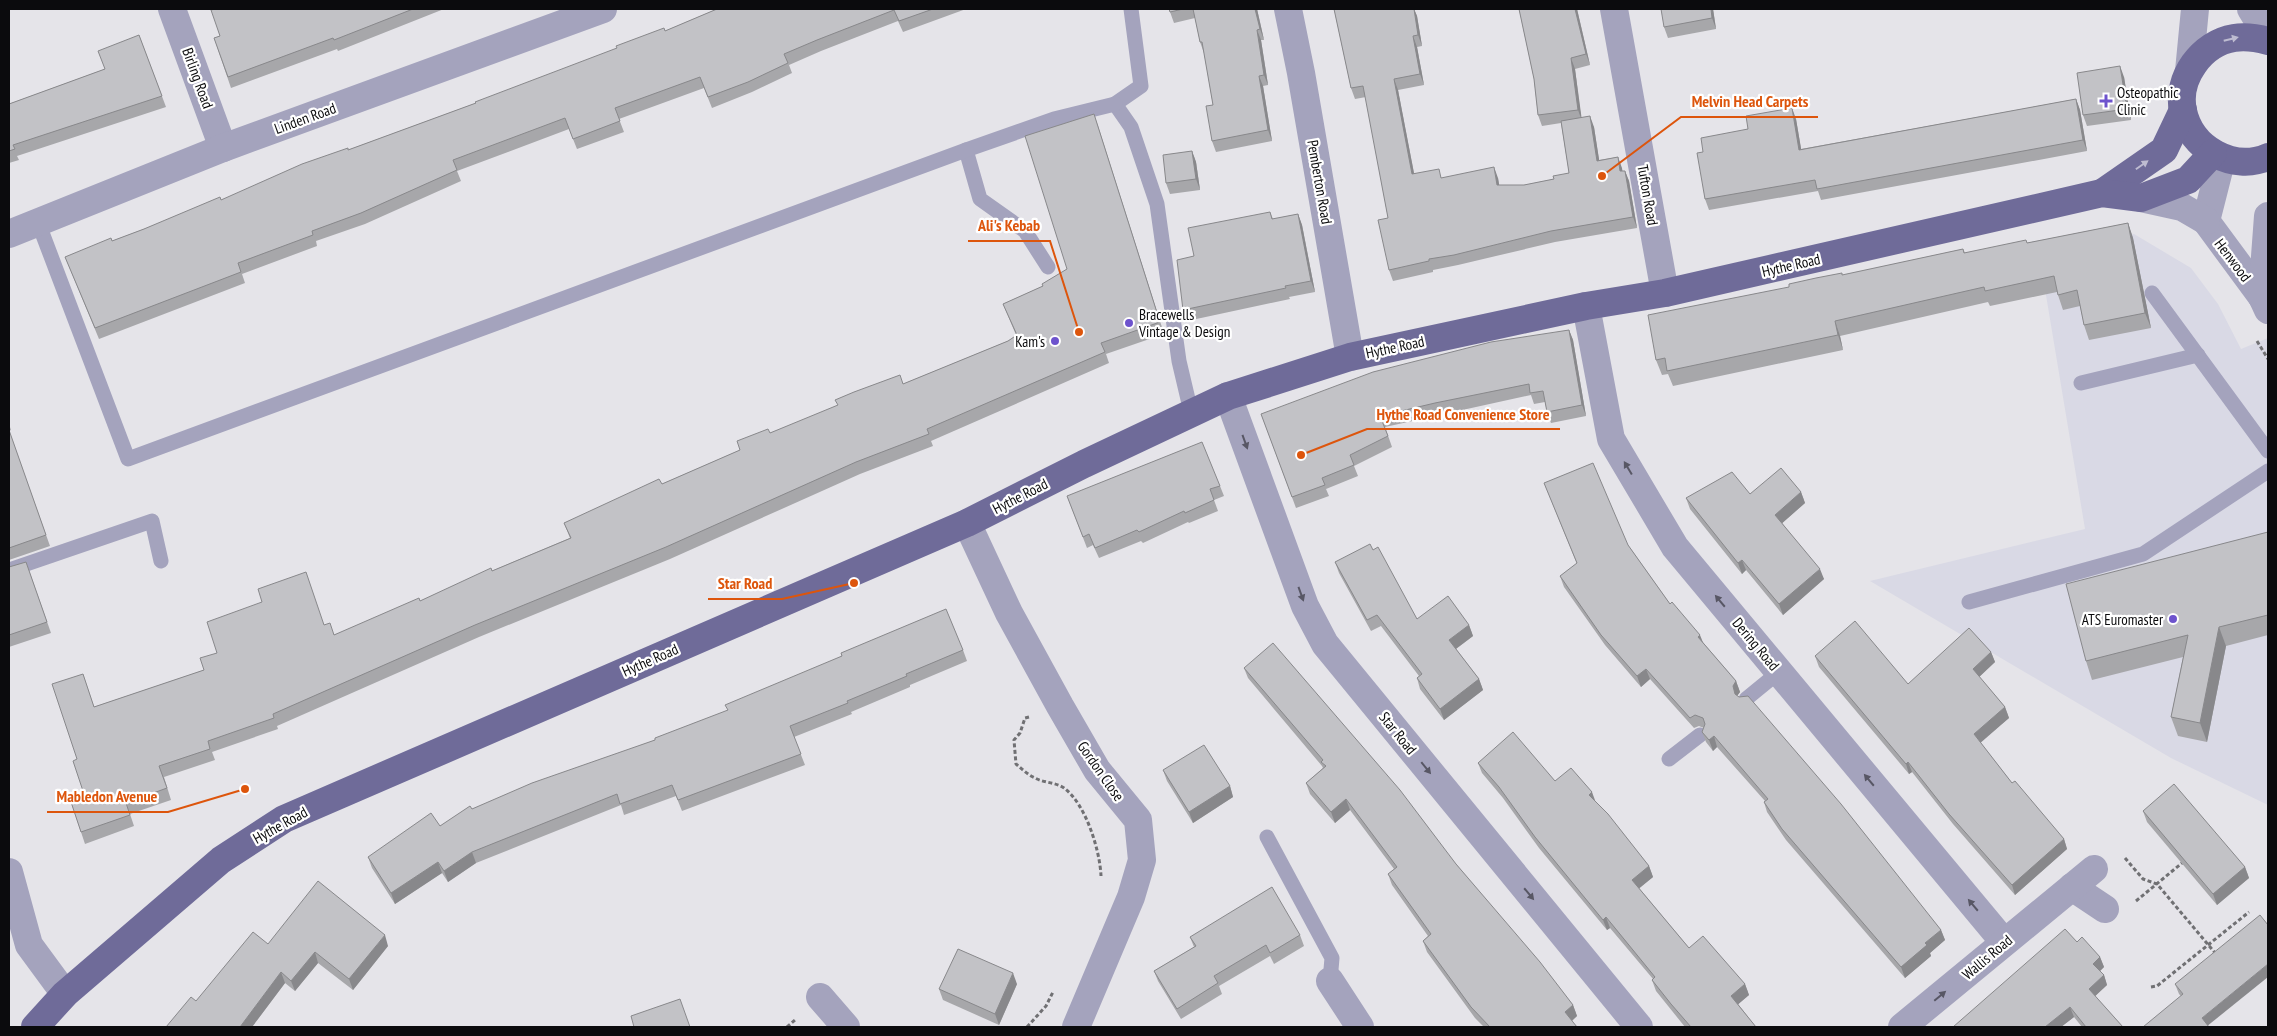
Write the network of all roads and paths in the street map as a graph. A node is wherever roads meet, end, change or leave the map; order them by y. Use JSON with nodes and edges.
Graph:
{"nodes":[{"id":1,"x":172,"y":9,"type":"edge"},
{"id":2,"x":603,"y":9,"type":"edge"},
{"id":3,"x":1131,"y":9,"type":"edge"},
{"id":4,"x":1288,"y":9,"type":"edge"},
{"id":5,"x":1614,"y":9,"type":"edge"},
{"id":6,"x":2195,"y":9,"type":"edge"},
{"id":7,"x":2251,"y":9,"type":"edge"},
{"id":8,"x":2268,"y":38,"type":"edge"},
{"id":9,"x":2268,"y":42,"type":"edge"},
{"id":10,"x":2189,"y":71,"type":"junction"},
{"id":11,"x":1116,"y":104,"type":"junction"},
{"id":12,"x":2183,"y":110,"type":"junction"},
{"id":13,"x":223,"y":148,"type":"junction"},
{"id":14,"x":966,"y":150,"type":"junction"},
{"id":15,"x":2217,"y":156,"type":"junction"},
{"id":16,"x":2268,"y":157,"type":"edge"},
{"id":17,"x":2102,"y":193,"type":"junction"},
{"id":18,"x":2141,"y":198,"type":"junction"},
{"id":19,"x":2268,"y":216,"type":"edge"},
{"id":20,"x":2206,"y":221,"type":"junction"},
{"id":21,"x":38,"y":222,"type":"junction"},
{"id":22,"x":9,"y":234,"type":"edge"},
{"id":23,"x":1048,"y":267,"type":"dead end"},
{"id":24,"x":2152,"y":292,"type":"dead end"},
{"id":25,"x":1665,"y":293,"type":"junction"},
{"id":26,"x":2265,"y":304,"type":"edge"},
{"id":27,"x":1586,"y":306,"type":"junction"},
{"id":28,"x":2254,"y":336,"type":"dead end"},
{"id":29,"x":2198,"y":355,"type":"junction"},
{"id":30,"x":1350,"y":356,"type":"junction"},
{"id":31,"x":2268,"y":359,"type":"edge"},
{"id":32,"x":2080,"y":382,"type":"dead end"},
{"id":33,"x":1228,"y":396,"type":"junction"},
{"id":34,"x":1191,"y":412,"type":"junction"},
{"id":35,"x":2268,"y":451,"type":"edge"},
{"id":36,"x":2268,"y":471,"type":"edge"},
{"id":37,"x":967,"y":523,"type":"junction"},
{"id":38,"x":161,"y":561,"type":"dead end"},
{"id":39,"x":9,"y":570,"type":"edge"},
{"id":40,"x":1969,"y":602,"type":"dead end"},
{"id":41,"x":1779,"y":672,"type":"junction"},
{"id":42,"x":1746,"y":699,"type":"edge"},
{"id":43,"x":1060,"y":706,"type":"junction"},
{"id":44,"x":1700,"y":735,"type":"edge"},
{"id":45,"x":1669,"y":759,"type":"dead end"},
{"id":46,"x":1267,"y":838,"type":"dead end"},
{"id":47,"x":2182,"y":863,"type":"edge"},
{"id":48,"x":2094,"y":868,"type":"dead end"},
{"id":49,"x":9,"y":872,"type":"edge"},
{"id":50,"x":1101,"y":878,"type":"dead end"},
{"id":51,"x":2157,"y":884,"type":"junction"},
{"id":52,"x":2072,"y":887,"type":"junction"},
{"id":53,"x":2134,"y":902,"type":"dead end"},
{"id":54,"x":2105,"y":909,"type":"dead end"},
{"id":55,"x":2250,"y":912,"type":"dead end"},
{"id":56,"x":2004,"y":942,"type":"junction"},
{"id":57,"x":2208,"y":945,"type":"junction"},
{"id":58,"x":19,"y":947,"type":"edge"},
{"id":59,"x":2221,"y":960,"type":"edge"},
{"id":60,"x":1330,"y":981,"type":"joint"},
{"id":61,"x":2151,"y":988,"type":"dead end"},
{"id":62,"x":1054,"y":989,"type":"dead end"},
{"id":63,"x":65,"y":994,"type":"junction"},
{"id":64,"x":820,"y":997,"type":"dead end"},
{"id":65,"x":1349,"y":1023,"type":"edge"},
{"id":66,"x":35,"y":1027,"type":"edge"},
{"id":67,"x":846,"y":1027,"type":"edge"},
{"id":68,"x":1027,"y":1027,"type":"edge"},
{"id":69,"x":1076,"y":1027,"type":"edge"},
{"id":70,"x":1639,"y":1027,"type":"edge"},
{"id":71,"x":1902,"y":1027,"type":"edge"}],
"edges":[{"from":1,"to":13,"type":"street","name":"Birling Road"},
{"from":2,"to":13,"type":"street","name":"Linden Road"},
{"from":3,"to":11,"type":"lane"},
{"from":4,"to":30,"type":"street","name":"Pemberton Road"},
{"from":5,"to":25,"type":"street","name":"Tufton Road"},
{"from":6,"to":10,"type":"street"},
{"from":7,"to":8,"type":"street"},
{"from":10,"to":9,"type":"main road","one_way":true},
{"from":10,"to":12,"type":"main road"},
{"from":11,"to":14,"type":"lane"},
{"from":11,"to":34,"type":"lane"},
{"from":12,"to":15,"type":"main road"},
{"from":17,"to":12,"type":"main road","name":"Hythe Road","one_way":true},
{"from":13,"to":21,"type":"street","name":"Linden Road"},
{"from":14,"to":21,"type":"lane"},
{"from":14,"to":23,"type":"lane"},
{"from":15,"to":16,"type":"main road"},
{"from":15,"to":18,"type":"main road","name":"Hythe Road"},
{"from":15,"to":20,"type":"street"},
{"from":17,"to":18,"type":"main road","name":"Hythe Road"},
{"from":17,"to":25,"type":"main road","name":"Hythe Road"},
{"from":18,"to":20,"type":"street","name":"Henwood"},
{"from":19,"to":26,"type":"street","name":"Henwood"},
{"from":20,"to":26,"type":"street","name":"Henwood"},
{"from":21,"to":22,"type":"street","name":"Linden Road"},
{"from":24,"to":29,"type":"lane"},
{"from":25,"to":27,"type":"main road","name":"Hythe Road"},
{"from":27,"to":30,"type":"main road","name":"Hythe Road"},
{"from":41,"to":27,"type":"street","name":"Dering Road","one_way":true},
{"from":28,"to":31,"type":"path"},
{"from":29,"to":32,"type":"lane"},
{"from":29,"to":35,"type":"lane"},
{"from":30,"to":33,"type":"main road","name":"Hythe Road"},
{"from":33,"to":34,"type":"main road","name":"Hythe Road"},
{"from":33,"to":70,"type":"street","name":"Star Road","one_way":true},
{"from":34,"to":37,"type":"main road","name":"Hythe Road"},
{"from":36,"to":40,"type":"lane"},
{"from":37,"to":43,"type":"street","name":"Gordon Close"},
{"from":37,"to":63,"type":"main road","name":"Hythe Road"},
{"from":38,"to":39,"type":"lane"},
{"from":41,"to":42,"type":"lane"},
{"from":56,"to":41,"type":"street","name":"Dering Road","one_way":true},
{"from":43,"to":50,"type":"path"},
{"from":43,"to":69,"type":"street","name":"Gordon Close"},
{"from":44,"to":45,"type":"lane"},
{"from":46,"to":60,"type":"lane"},
{"from":47,"to":51,"type":"path"},
{"from":48,"to":52,"type":"street","name":"Wallis Road"},
{"from":49,"to":58,"type":"street"},
{"from":51,"to":53,"type":"path"},
{"from":51,"to":57,"type":"path"},
{"from":52,"to":54,"type":"street"},
{"from":52,"to":56,"type":"street","name":"Wallis Road"},
{"from":55,"to":57,"type":"path"},
{"from":71,"to":56,"type":"street","name":"Wallis Road","one_way":true},
{"from":57,"to":59,"type":"path"},
{"from":57,"to":61,"type":"path"},
{"from":58,"to":63,"type":"street"},
{"from":60,"to":65,"type":"street"},
{"from":62,"to":68,"type":"path"},
{"from":63,"to":66,"type":"main road","name":"Hythe Road"},
{"from":64,"to":67,"type":"street"}]}
